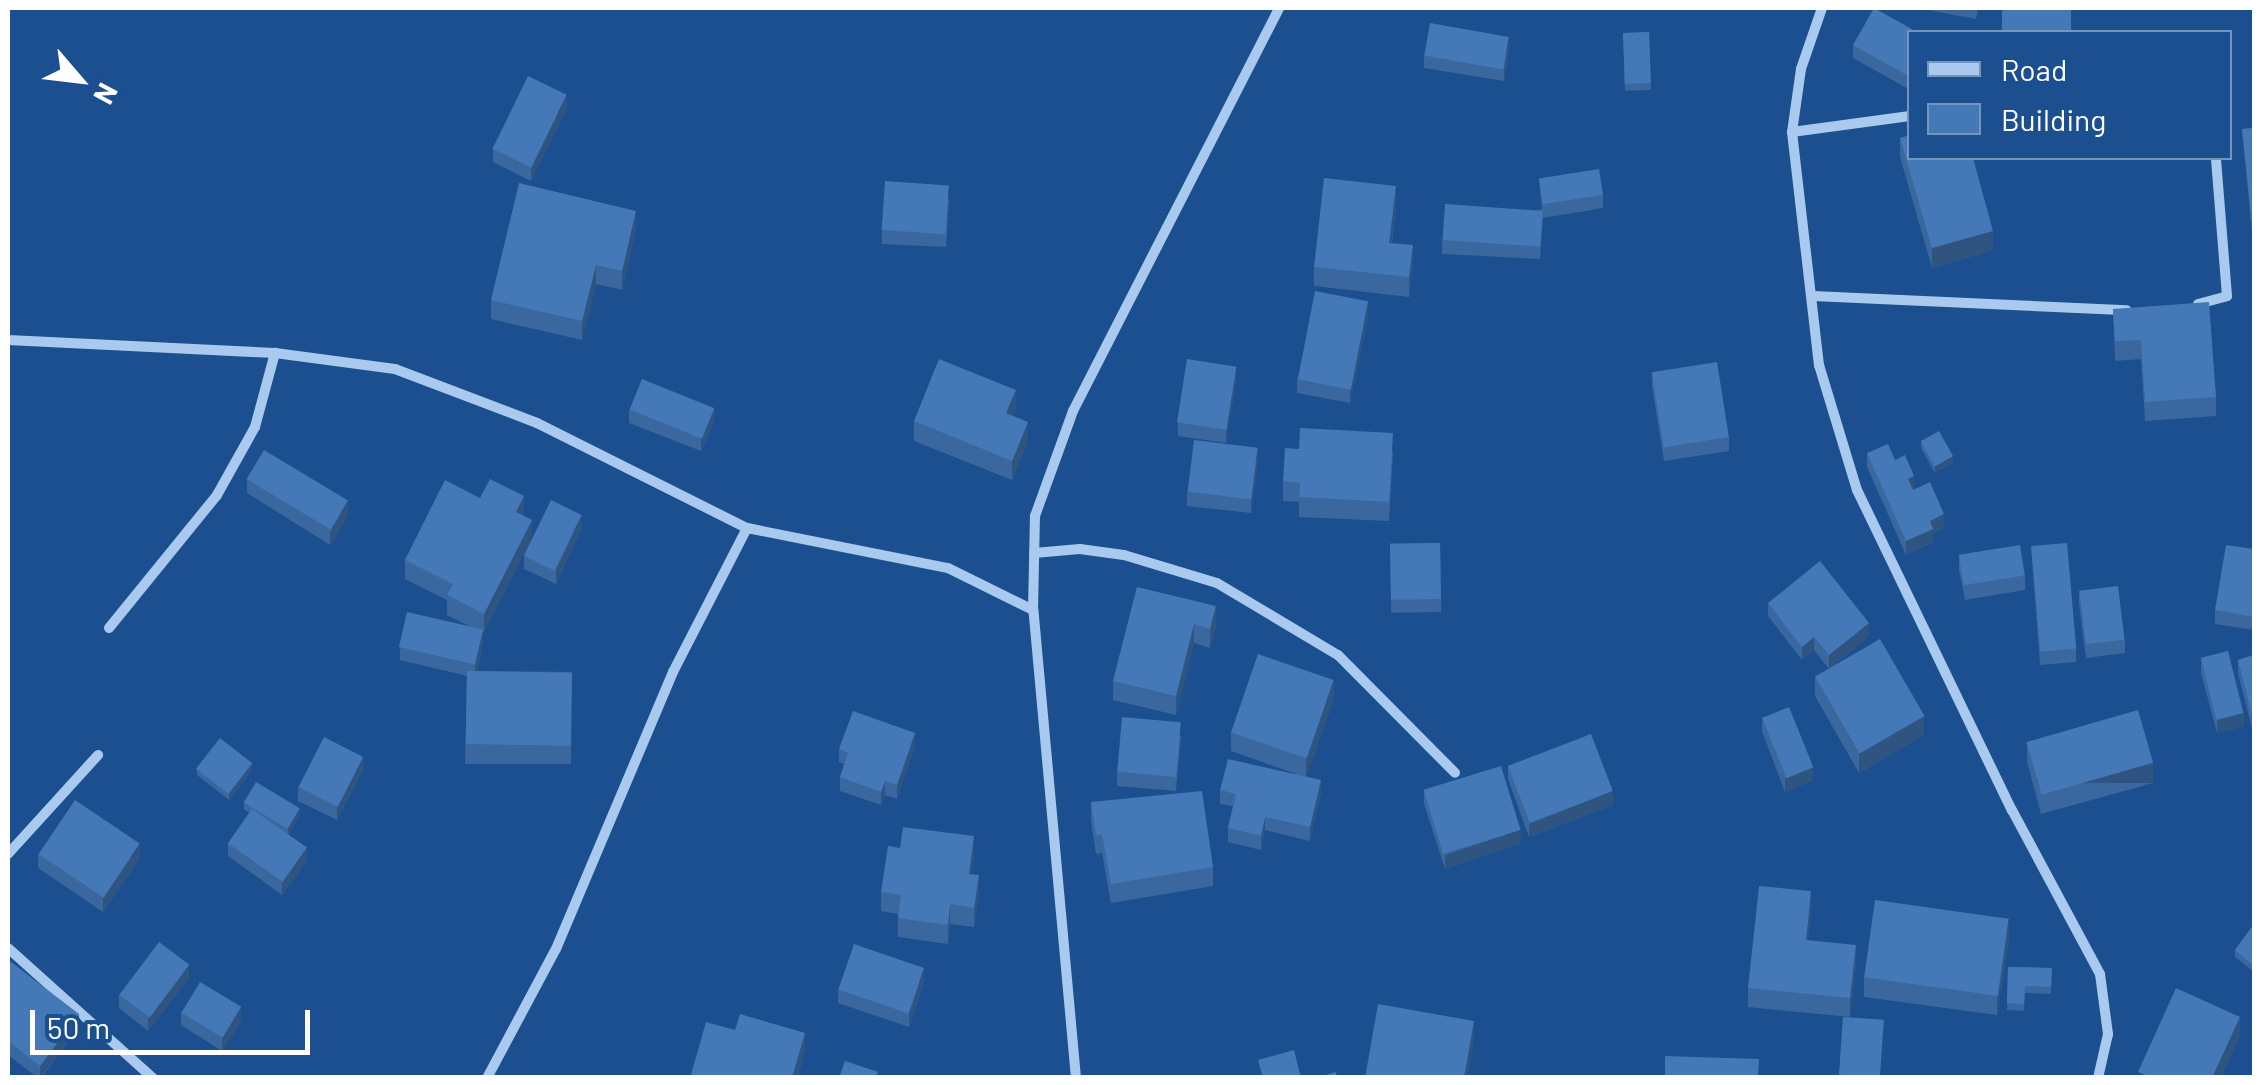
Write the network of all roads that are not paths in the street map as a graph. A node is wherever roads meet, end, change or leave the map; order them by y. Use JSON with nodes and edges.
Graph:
{"nodes":[{"id":1,"x":1279,"y":8,"type":"edge"},
{"id":2,"x":1822,"y":8,"type":"edge"},
{"id":3,"x":1907,"y":116,"type":"edge"},
{"id":4,"x":1792,"y":132,"type":"junction"},
{"id":5,"x":2216,"y":160,"type":"edge"},
{"id":6,"x":1813,"y":296,"type":"junction"},
{"id":7,"x":2178,"y":307,"type":"edge"},
{"id":8,"x":2147,"y":311,"type":"edge"},
{"id":9,"x":8,"y":340,"type":"edge"},
{"id":10,"x":275,"y":353,"type":"junction"},
{"id":11,"x":746,"y":528,"type":"junction"},
{"id":12,"x":1034,"y":553,"type":"junction"},
{"id":13,"x":1032,"y":610,"type":"junction"},
{"id":14,"x":109,"y":628,"type":"dead end"},
{"id":15,"x":98,"y":755,"type":"dead end"},
{"id":16,"x":1455,"y":773,"type":"dead end"},
{"id":17,"x":8,"y":854,"type":"edge"},
{"id":18,"x":8,"y":948,"type":"edge"},
{"id":19,"x":154,"y":1078,"type":"edge"},
{"id":20,"x":487,"y":1078,"type":"edge"},
{"id":21,"x":1076,"y":1078,"type":"edge"},
{"id":22,"x":2098,"y":1078,"type":"edge"}],
"edges":[{"from":1,"to":12,"type":"street"},
{"from":2,"to":4,"type":"street"},
{"from":3,"to":4,"type":"street"},
{"from":4,"to":6,"type":"street"},
{"from":5,"to":7,"type":"street"},
{"from":6,"to":8,"type":"street"},
{"from":6,"to":22,"type":"street"},
{"from":9,"to":10,"type":"street"},
{"from":10,"to":11,"type":"street"},
{"from":10,"to":14,"type":"street"},
{"from":11,"to":13,"type":"street"},
{"from":11,"to":20,"type":"street"},
{"from":12,"to":13,"type":"street"},
{"from":12,"to":16,"type":"street"},
{"from":13,"to":21,"type":"street"},
{"from":15,"to":17,"type":"street"},
{"from":18,"to":19,"type":"street"}]}
